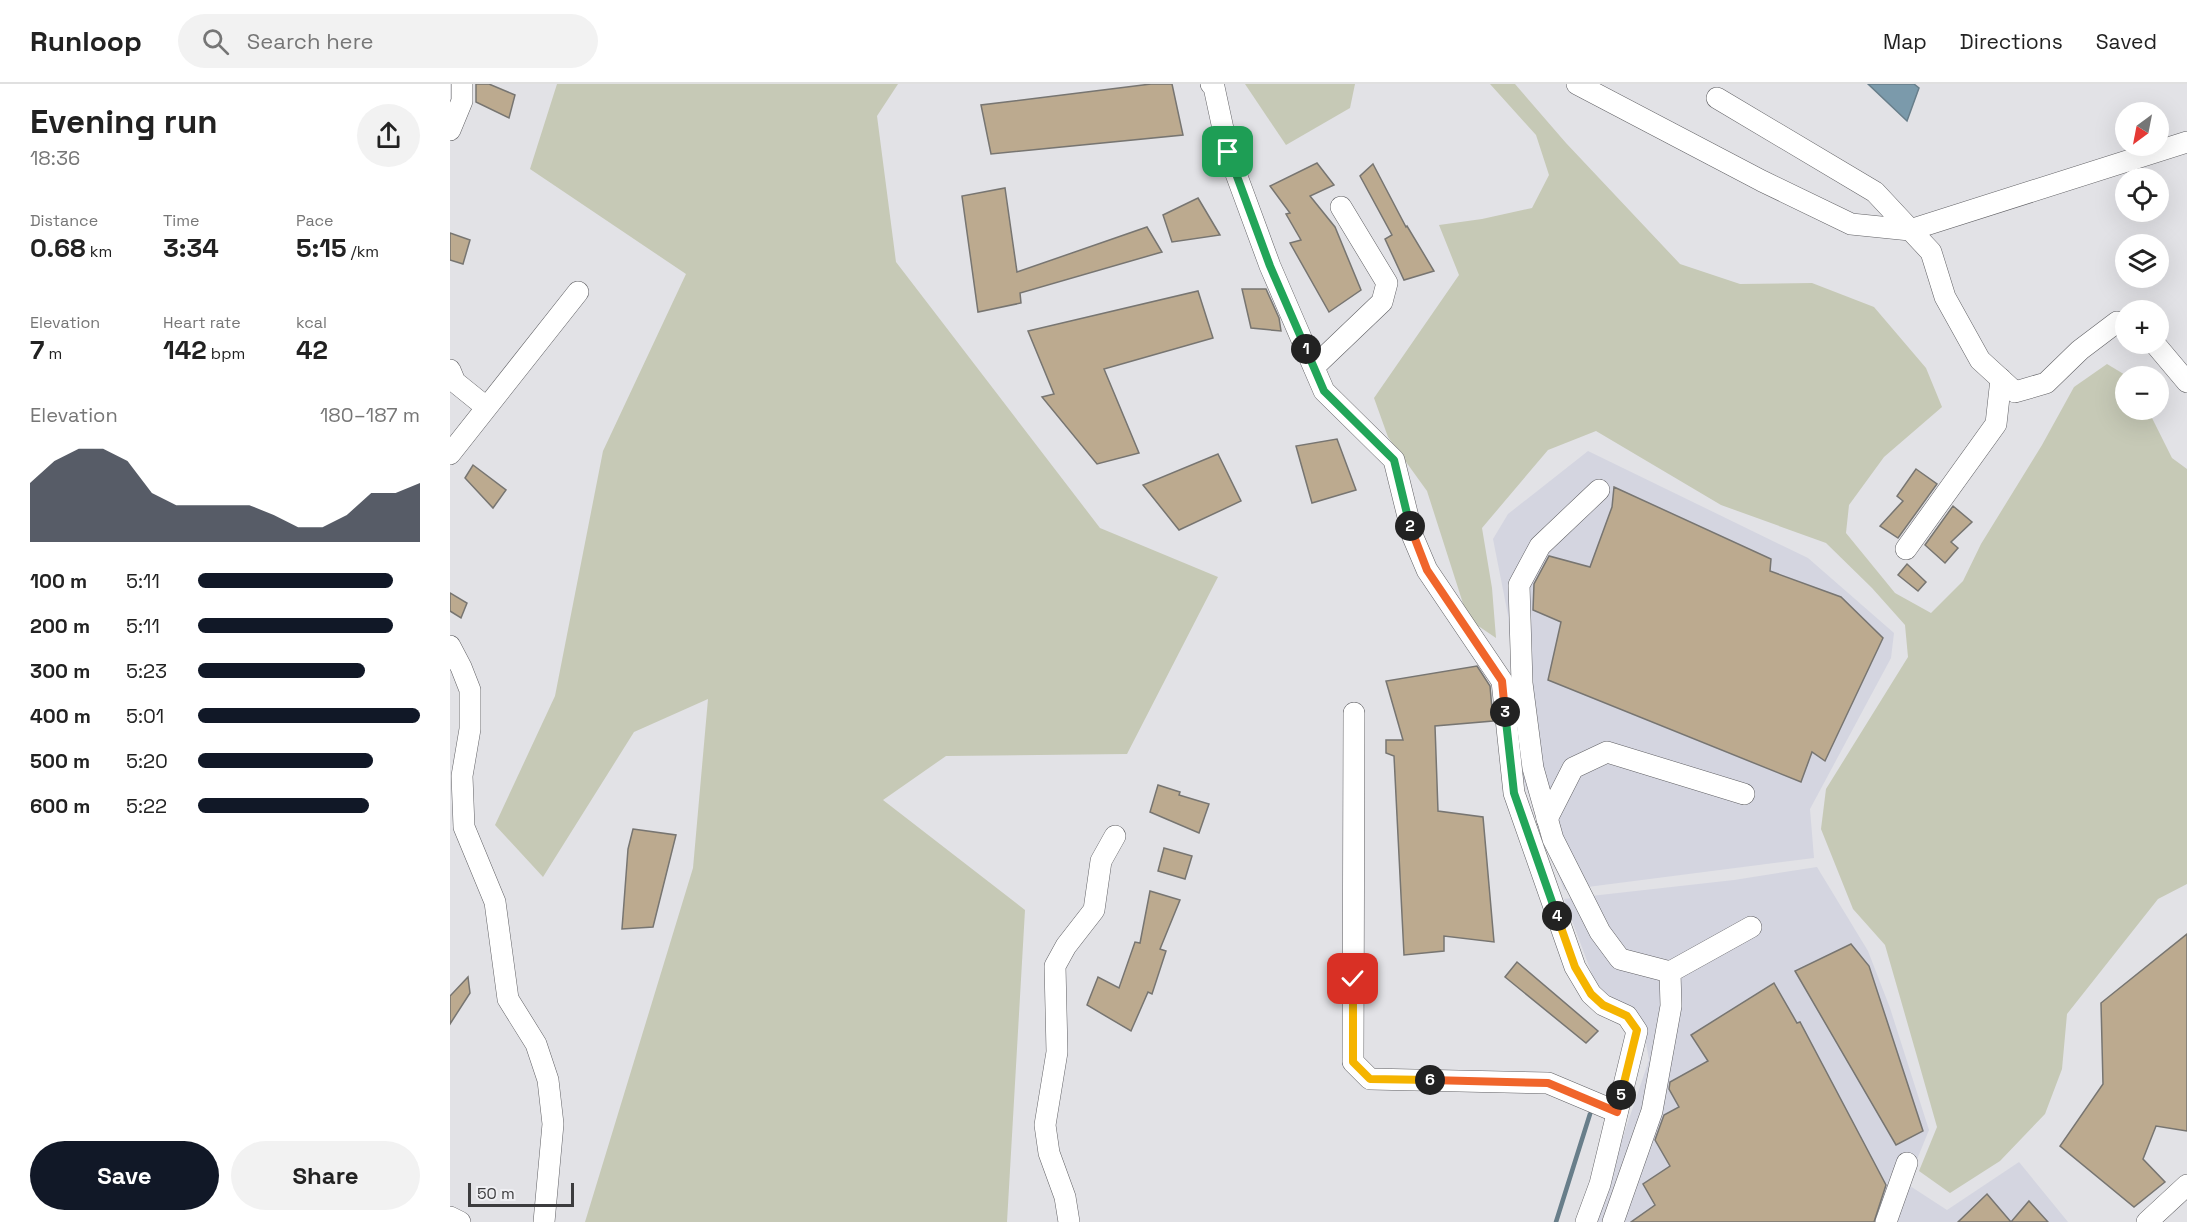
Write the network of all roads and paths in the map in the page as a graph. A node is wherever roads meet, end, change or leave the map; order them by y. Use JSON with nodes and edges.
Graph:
{"nodes":[{"id":1,"x":462,"y":84,"type":"edge"},
{"id":2,"x":1211,"y":84,"type":"edge"},
{"id":3,"x":1577,"y":84,"type":"edge"},
{"id":4,"x":1717,"y":98,"type":"dead end"},
{"id":5,"x":450,"y":130,"type":"edge"},
{"id":6,"x":2187,"y":142,"type":"edge"},
{"id":7,"x":1341,"y":207,"type":"dead end"},
{"id":8,"x":1910,"y":230,"type":"junction"},
{"id":9,"x":578,"y":292,"type":"dead end"},
{"id":10,"x":2115,"y":324,"type":"edge"},
{"id":11,"x":2163,"y":354,"type":"edge"},
{"id":12,"x":1314,"y":367,"type":"junction"},
{"id":13,"x":450,"y":370,"type":"edge"},
{"id":14,"x":2001,"y":379,"type":"junction"},
{"id":15,"x":2187,"y":382,"type":"edge"},
{"id":16,"x":486,"y":407,"type":"junction"},
{"id":17,"x":450,"y":454,"type":"edge"},
{"id":18,"x":1599,"y":490,"type":"dead end"},
{"id":19,"x":1906,"y":549,"type":"dead end"},
{"id":20,"x":450,"y":646,"type":"edge"},
{"id":21,"x":1354,"y":713,"type":"dead end"},
{"id":22,"x":1744,"y":794,"type":"dead end"},
{"id":23,"x":1547,"y":819,"type":"junction"},
{"id":24,"x":1115,"y":836,"type":"dead end"},
{"id":25,"x":1751,"y":927,"type":"dead end"},
{"id":26,"x":1670,"y":972,"type":"junction"},
{"id":27,"x":1617,"y":1112,"type":"junction"},
{"id":28,"x":1907,"y":1163,"type":"dead end"},
{"id":29,"x":2187,"y":1185,"type":"edge"},
{"id":30,"x":450,"y":1217,"type":"edge"},
{"id":31,"x":460,"y":1222,"type":"edge"},
{"id":32,"x":544,"y":1222,"type":"edge"},
{"id":33,"x":1069,"y":1222,"type":"edge"},
{"id":34,"x":1586,"y":1222,"type":"edge"},
{"id":35,"x":1613,"y":1222,"type":"edge"},
{"id":36,"x":1886,"y":1222,"type":"edge"},
{"id":37,"x":2147,"y":1222,"type":"edge"}],
"edges":[{"from":1,"to":5,"type":"street"},
{"from":2,"to":12,"type":"street"},
{"from":3,"to":8,"type":"street"},
{"from":4,"to":8,"type":"street"},
{"from":6,"to":8,"type":"street"},
{"from":7,"to":12,"type":"street"},
{"from":8,"to":14,"type":"street"},
{"from":9,"to":16,"type":"street"},
{"from":10,"to":14,"type":"street"},
{"from":11,"to":15,"type":"street"},
{"from":12,"to":27,"type":"street"},
{"from":13,"to":16,"type":"street"},
{"from":14,"to":19,"type":"street"},
{"from":16,"to":17,"type":"street"},
{"from":18,"to":23,"type":"street"},
{"from":20,"to":32,"type":"street"},
{"from":21,"to":27,"type":"street"},
{"from":22,"to":23,"type":"street"},
{"from":23,"to":26,"type":"street"},
{"from":24,"to":33,"type":"street"},
{"from":25,"to":26,"type":"street"},
{"from":26,"to":35,"type":"street"},
{"from":27,"to":34,"type":"street"},
{"from":28,"to":36,"type":"street"},
{"from":29,"to":37,"type":"street"},
{"from":30,"to":31,"type":"street"}]}
